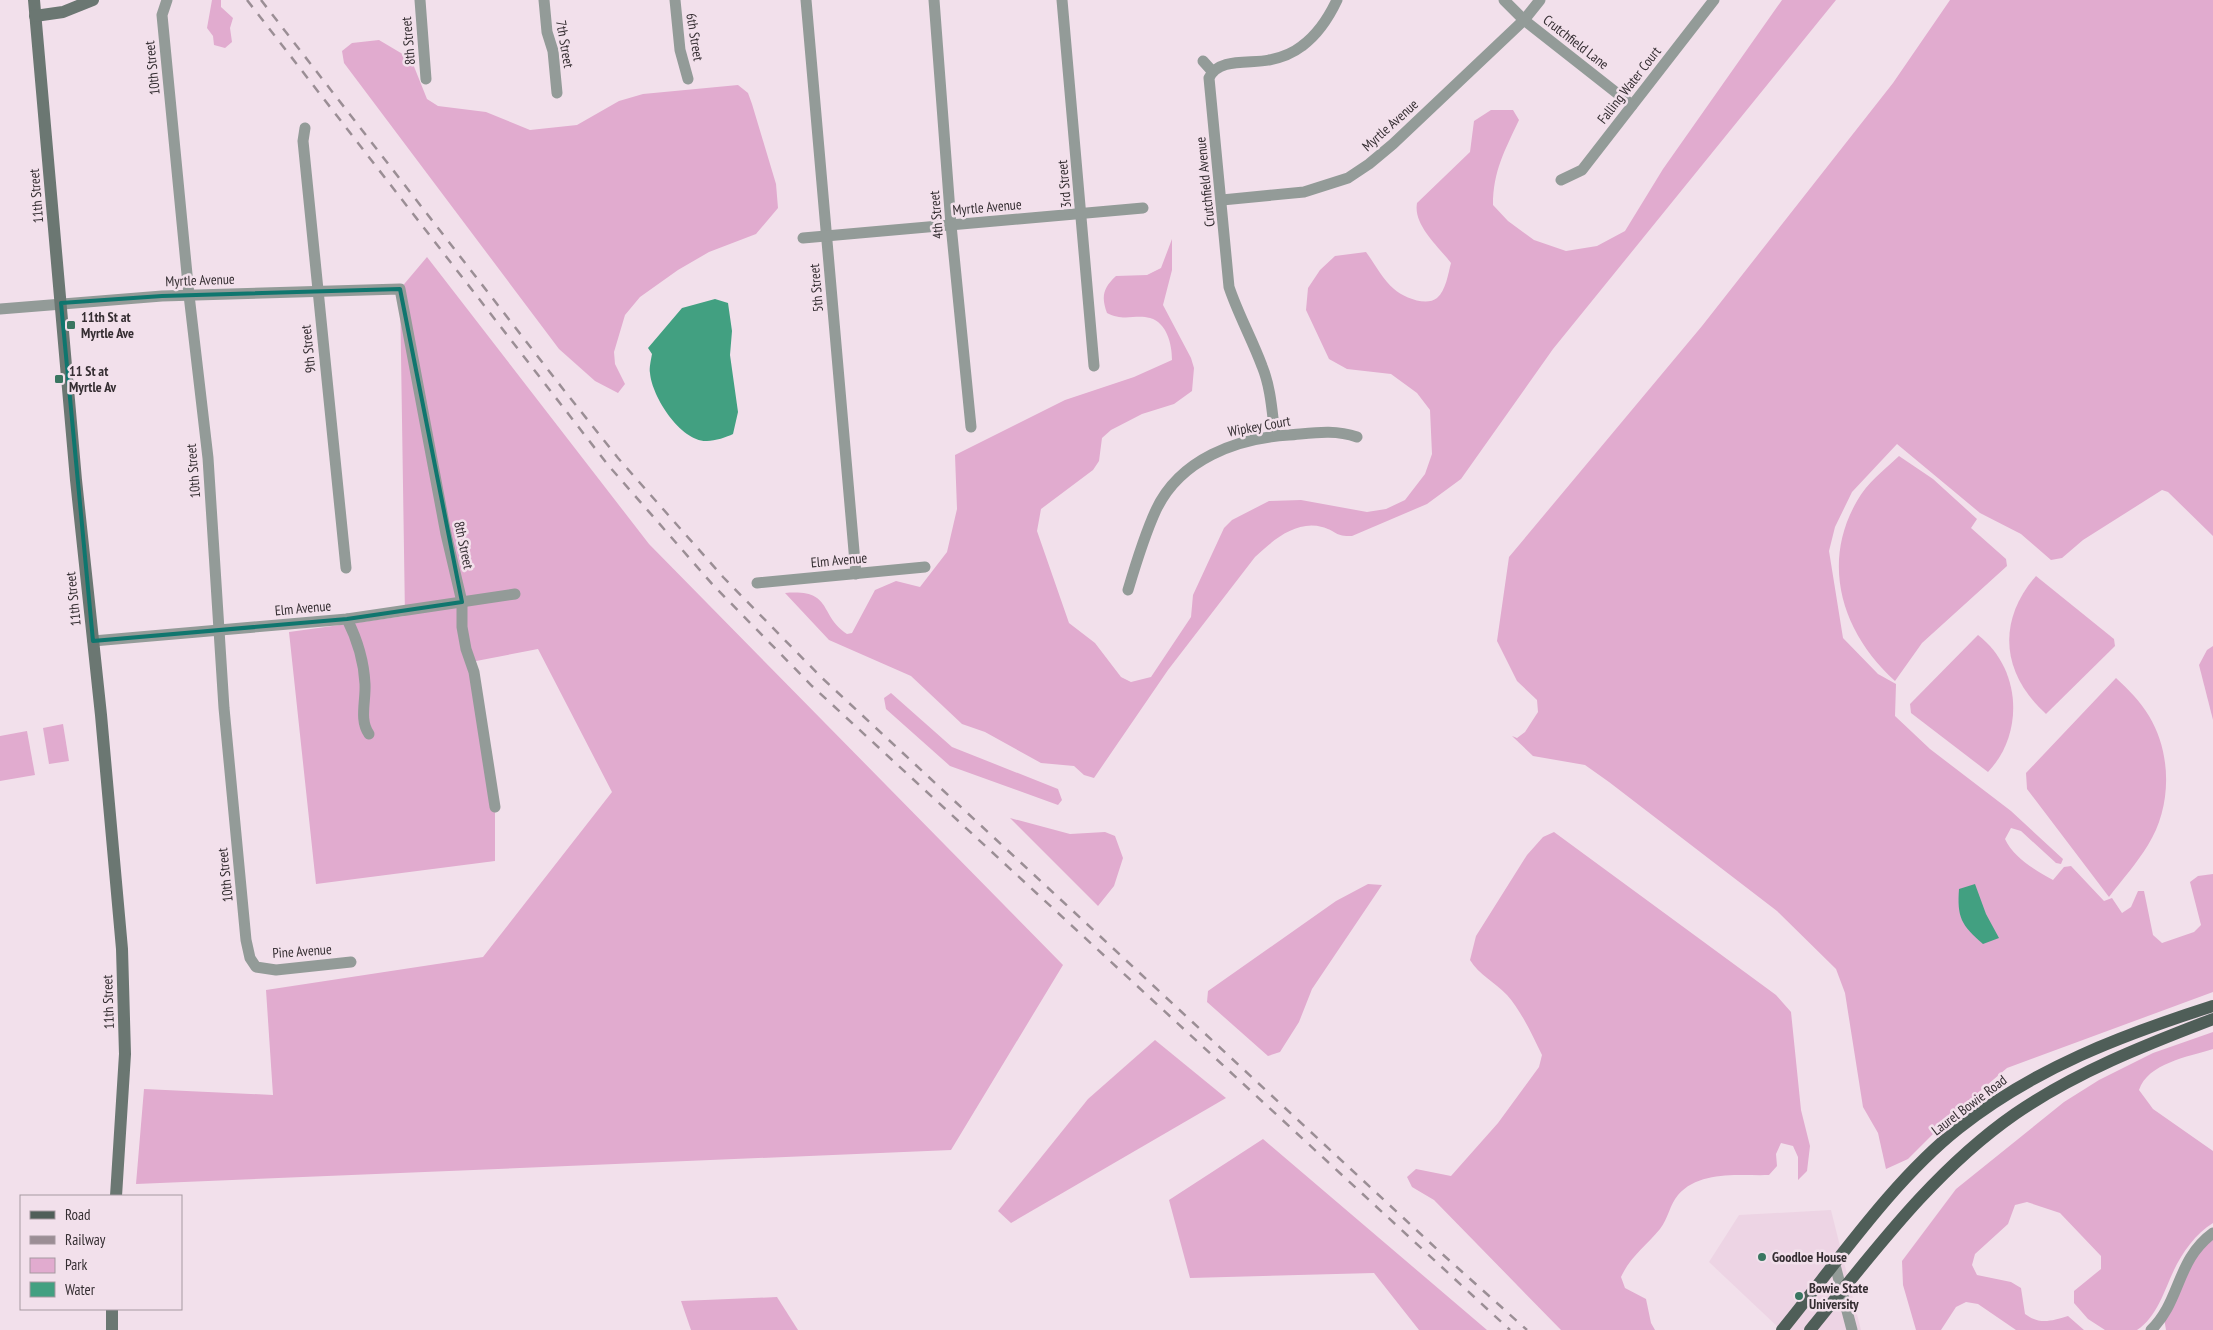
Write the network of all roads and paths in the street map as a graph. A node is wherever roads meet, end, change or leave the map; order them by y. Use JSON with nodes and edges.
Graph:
{"nodes":[{"id":1,"x":34,"y":0,"type":"edge"},
{"id":2,"x":93,"y":0,"type":"edge"},
{"id":3,"x":166,"y":0,"type":"edge"},
{"id":4,"x":420,"y":0,"type":"edge"},
{"id":5,"x":544,"y":0,"type":"edge"},
{"id":6,"x":675,"y":0,"type":"edge"},
{"id":7,"x":806,"y":0,"type":"edge"},
{"id":8,"x":934,"y":0,"type":"edge"},
{"id":9,"x":1062,"y":0,"type":"edge"},
{"id":10,"x":1337,"y":0,"type":"edge"},
{"id":11,"x":1504,"y":0,"type":"edge"},
{"id":12,"x":1540,"y":0,"type":"edge"},
{"id":13,"x":1714,"y":0,"type":"edge"},
{"id":14,"x":35,"y":16,"type":"junction"},
{"id":15,"x":1524,"y":20,"type":"junction"},
{"id":16,"x":1203,"y":61,"type":"dead end"},
{"id":17,"x":1212,"y":71,"type":"junction"},
{"id":18,"x":426,"y":79,"type":"dead end"},
{"id":19,"x":688,"y":79,"type":"dead end"},
{"id":20,"x":557,"y":93,"type":"dead end"},
{"id":21,"x":1632,"y":105,"type":"junction"},
{"id":22,"x":305,"y":128,"type":"dead end"},
{"id":23,"x":1560,"y":180,"type":"dead end"},
{"id":24,"x":1222,"y":200,"type":"junction"},
{"id":25,"x":1143,"y":208,"type":"dead end"},
{"id":26,"x":1082,"y":214,"type":"junction"},
{"id":27,"x":951,"y":225,"type":"junction"},
{"id":28,"x":826,"y":237,"type":"junction"},
{"id":29,"x":803,"y":238,"type":"dead end"},
{"id":30,"x":400,"y":289,"type":"joint"},
{"id":31,"x":318,"y":291,"type":"junction"},
{"id":32,"x":189,"y":295,"type":"junction"},
{"id":33,"x":61,"y":304,"type":"junction"},
{"id":34,"x":0,"y":309,"type":"edge"},
{"id":35,"x":1094,"y":366,"type":"dead end"},
{"id":36,"x":971,"y":427,"type":"dead end"},
{"id":37,"x":1276,"y":436,"type":"junction"},
{"id":38,"x":1357,"y":437,"type":"dead end"},
{"id":39,"x":346,"y":568,"type":"dead end"},
{"id":40,"x":925,"y":568,"type":"dead end"},
{"id":41,"x":856,"y":574,"type":"junction"},
{"id":42,"x":757,"y":583,"type":"dead end"},
{"id":43,"x":1128,"y":590,"type":"dead end"},
{"id":44,"x":515,"y":594,"type":"dead end"},
{"id":45,"x":462,"y":602,"type":"junction"},
{"id":46,"x":347,"y":619,"type":"junction"},
{"id":47,"x":219,"y":631,"type":"junction"},
{"id":48,"x":93,"y":641,"type":"junction"},
{"id":49,"x":370,"y":734,"type":"dead end"},
{"id":50,"x":496,"y":807,"type":"dead end"},
{"id":51,"x":351,"y":962,"type":"dead end"},
{"id":52,"x":256,"y":967,"type":"joint"},
{"id":53,"x":2213,"y":1006,"type":"edge"},
{"id":54,"x":2213,"y":1019,"type":"edge"},
{"id":55,"x":116,"y":1195,"type":"edge"},
{"id":56,"x":2213,"y":1233,"type":"edge"},
{"id":57,"x":1835,"y":1264,"type":"junction"},
{"id":58,"x":1842,"y":1291,"type":"junction"},
{"id":59,"x":112,"y":1310,"type":"edge"},
{"id":60,"x":112,"y":1330,"type":"edge"},
{"id":61,"x":1782,"y":1330,"type":"edge"},
{"id":62,"x":1810,"y":1330,"type":"edge"},
{"id":63,"x":1852,"y":1330,"type":"edge"},
{"id":64,"x":2150,"y":1330,"type":"edge"}],
"edges":[{"from":1,"to":14,"type":"main road","name":"11th Street"},
{"from":2,"to":14,"type":"main road"},
{"from":3,"to":32,"type":"street","name":"10th Street"},
{"from":4,"to":18,"type":"street","name":"8th Street"},
{"from":5,"to":20,"type":"street","name":"7th Street"},
{"from":6,"to":19,"type":"street","name":"6th Street"},
{"from":7,"to":28,"type":"street","name":"5th Street"},
{"from":8,"to":27,"type":"street","name":"4th Street"},
{"from":9,"to":26,"type":"street","name":"3rd Street"},
{"from":10,"to":17,"type":"street"},
{"from":11,"to":15,"type":"street","name":"Crutchfield Lane"},
{"from":12,"to":15,"type":"street","name":"Myrtle Avenue"},
{"from":13,"to":21,"type":"street","name":"Falling Water Court"},
{"from":14,"to":33,"type":"main road","name":"11th Street"},
{"from":15,"to":21,"type":"street","name":"Crutchfield Lane"},
{"from":15,"to":24,"type":"street","name":"Myrtle Avenue"},
{"from":16,"to":17,"type":"street"},
{"from":17,"to":24,"type":"street","name":"Crutchfield Avenue"},
{"from":21,"to":23,"type":"street","name":"Falling Water Court"},
{"from":22,"to":31,"type":"street","name":"9th Street"},
{"from":24,"to":37,"type":"street","name":"Crutchfield Avenue"},
{"from":25,"to":26,"type":"street","name":"Myrtle Avenue"},
{"from":26,"to":27,"type":"street","name":"Myrtle Avenue"},
{"from":26,"to":35,"type":"street","name":"3rd Street"},
{"from":27,"to":28,"type":"street","name":"Myrtle Avenue"},
{"from":27,"to":36,"type":"street","name":"4th Street"},
{"from":28,"to":29,"type":"street","name":"Myrtle Avenue"},
{"from":28,"to":41,"type":"street","name":"5th Street"},
{"from":30,"to":31,"type":"street","name":"Myrtle Avenue"},
{"from":30,"to":45,"type":"street","name":"8th Street"},
{"from":31,"to":32,"type":"street","name":"Myrtle Avenue"},
{"from":31,"to":39,"type":"street","name":"9th Street"},
{"from":32,"to":33,"type":"street","name":"Myrtle Avenue"},
{"from":32,"to":47,"type":"street","name":"10th Street"},
{"from":33,"to":34,"type":"street","name":"Myrtle Avenue"},
{"from":33,"to":48,"type":"main road","name":"11th Street"},
{"from":37,"to":38,"type":"street","name":"Wipkey Court"},
{"from":37,"to":43,"type":"street","name":"Wipkey Court"},
{"from":40,"to":41,"type":"street","name":"Elm Avenue"},
{"from":41,"to":42,"type":"street","name":"Elm Avenue"},
{"from":44,"to":45,"type":"street","name":"Elm Avenue"},
{"from":45,"to":46,"type":"street","name":"Elm Avenue"},
{"from":45,"to":50,"type":"street","name":"8th Street"},
{"from":46,"to":47,"type":"street","name":"Elm Avenue"},
{"from":46,"to":49,"type":"street"},
{"from":47,"to":48,"type":"street","name":"Elm Avenue"},
{"from":47,"to":52,"type":"street","name":"10th Street"},
{"from":48,"to":55,"type":"main road","name":"11th Street"},
{"from":51,"to":52,"type":"street","name":"Pine Avenue"},
{"from":53,"to":57,"type":"main road","name":"Laurel Bowie Road"},
{"from":54,"to":58,"type":"main road"},
{"from":56,"to":64,"type":"street"},
{"from":57,"to":58,"type":"street"},
{"from":57,"to":61,"type":"main road","name":"Laurel Bowie Road"},
{"from":58,"to":62,"type":"main road"},
{"from":58,"to":63,"type":"street"},
{"from":59,"to":60,"type":"main road"}]}
